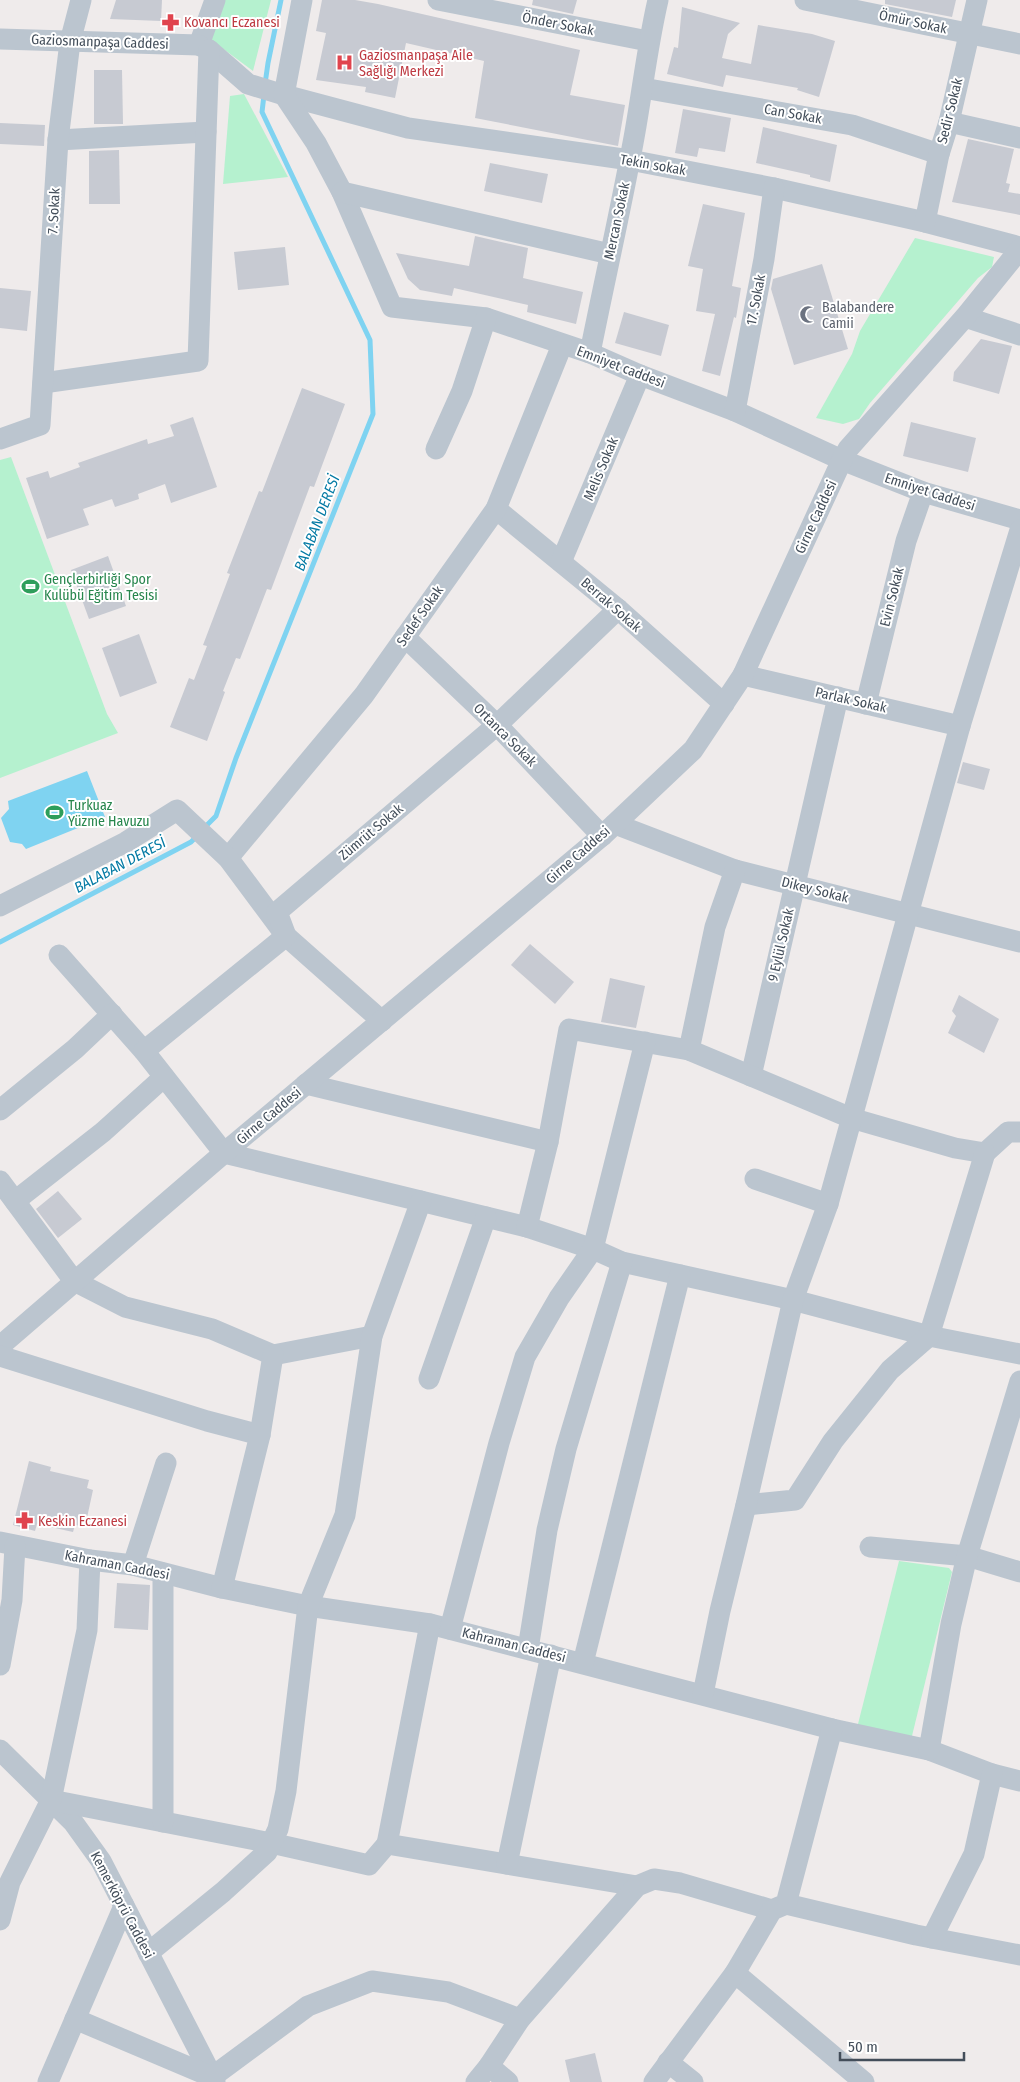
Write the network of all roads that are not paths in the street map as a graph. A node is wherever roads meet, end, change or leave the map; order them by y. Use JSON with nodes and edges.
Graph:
{"nodes":[{"id":1,"x":81,"y":0,"type":"edge"},
{"id":2,"x":215,"y":0,"type":"edge"},
{"id":3,"x":302,"y":0,"type":"edge"},
{"id":4,"x":438,"y":0,"type":"edge"},
{"id":5,"x":658,"y":0,"type":"edge"},
{"id":6,"x":805,"y":0,"type":"edge"},
{"id":7,"x":977,"y":0,"type":"edge"},
{"id":8,"x":968,"y":33,"type":"junction"},
{"id":9,"x":0,"y":39,"type":"edge"},
{"id":10,"x":648,"y":41,"type":"junction"},
{"id":11,"x":70,"y":42,"type":"junction"},
{"id":12,"x":1020,"y":44,"type":"edge"},
{"id":13,"x":204,"y":48,"type":"junction"},
{"id":14,"x":643,"y":88,"type":"junction"},
{"id":15,"x":284,"y":96,"type":"junction"},
{"id":16,"x":949,"y":122,"type":"junction"},
{"id":17,"x":206,"y":132,"type":"junction"},
{"id":18,"x":1020,"y":138,"type":"edge"},
{"id":19,"x":58,"y":140,"type":"junction"},
{"id":20,"x":938,"y":154,"type":"junction"},
{"id":21,"x":630,"y":160,"type":"junction"},
{"id":22,"x":774,"y":188,"type":"junction"},
{"id":23,"x":342,"y":192,"type":"junction"},
{"id":24,"x":925,"y":222,"type":"junction"},
{"id":25,"x":1020,"y":248,"type":"edge"},
{"id":26,"x":610,"y":254,"type":"junction"},
{"id":27,"x":965,"y":317,"type":"junction"},
{"id":28,"x":486,"y":318,"type":"junction"},
{"id":29,"x":1020,"y":335,"type":"edge"},
{"id":30,"x":562,"y":345,"type":"junction"},
{"id":31,"x":590,"y":353,"type":"junction"},
{"id":32,"x":640,"y":375,"type":"junction"},
{"id":33,"x":44,"y":383,"type":"junction"},
{"id":34,"x":735,"y":411,"type":"junction"},
{"id":35,"x":0,"y":439,"type":"edge"},
{"id":36,"x":436,"y":449,"type":"dead end"},
{"id":37,"x":842,"y":460,"type":"junction"},
{"id":38,"x":923,"y":492,"type":"junction"},
{"id":39,"x":496,"y":509,"type":"junction"},
{"id":40,"x":1020,"y":520,"type":"edge"},
{"id":41,"x":1020,"y":530,"type":"edge"},
{"id":42,"x":561,"y":562,"type":"junction"},
{"id":43,"x":618,"y":609,"type":"junction"},
{"id":44,"x":405,"y":638,"type":"junction"},
{"id":45,"x":743,"y":675,"type":"junction"},
{"id":46,"x":838,"y":697,"type":"junction"},
{"id":47,"x":724,"y":704,"type":"junction"},
{"id":48,"x":866,"y":704,"type":"junction"},
{"id":49,"x":497,"y":725,"type":"junction"},
{"id":50,"x":960,"y":726,"type":"junction"},
{"id":51,"x":609,"y":830,"type":"junction"},
{"id":52,"x":221,"y":850,"type":"junction"},
{"id":53,"x":735,"y":870,"type":"junction"},
{"id":54,"x":795,"y":885,"type":"junction"},
{"id":55,"x":0,"y":906,"type":"edge"},
{"id":56,"x":908,"y":914,"type":"junction"},
{"id":57,"x":286,"y":936,"type":"junction"},
{"id":58,"x":1020,"y":942,"type":"edge"},
{"id":59,"x":59,"y":955,"type":"dead end"},
{"id":60,"x":112,"y":1014,"type":"junction"},
{"id":61,"x":382,"y":1021,"type":"junction"},
{"id":62,"x":645,"y":1042,"type":"junction"},
{"id":63,"x":689,"y":1050,"type":"junction"},
{"id":64,"x":144,"y":1052,"type":"junction"},
{"id":65,"x":164,"y":1076,"type":"junction"},
{"id":66,"x":751,"y":1076,"type":"junction"},
{"id":67,"x":306,"y":1084,"type":"junction"},
{"id":68,"x":0,"y":1110,"type":"edge"},
{"id":69,"x":851,"y":1118,"type":"junction"},
{"id":70,"x":1020,"y":1132,"type":"edge"},
{"id":71,"x":548,"y":1142,"type":"junction"},
{"id":72,"x":224,"y":1153,"type":"junction"},
{"id":73,"x":985,"y":1153,"type":"junction"},
{"id":74,"x":755,"y":1179,"type":"dead end"},
{"id":75,"x":0,"y":1181,"type":"edge"},
{"id":76,"x":15,"y":1201,"type":"junction"},
{"id":77,"x":421,"y":1201,"type":"junction"},
{"id":78,"x":828,"y":1204,"type":"junction"},
{"id":79,"x":486,"y":1217,"type":"junction"},
{"id":80,"x":527,"y":1227,"type":"junction"},
{"id":81,"x":593,"y":1249,"type":"junction"},
{"id":82,"x":622,"y":1262,"type":"junction"},
{"id":83,"x":680,"y":1275,"type":"junction"},
{"id":84,"x":74,"y":1282,"type":"junction"},
{"id":85,"x":793,"y":1300,"type":"junction"},
{"id":86,"x":372,"y":1336,"type":"junction"},
{"id":87,"x":930,"y":1336,"type":"junction"},
{"id":88,"x":0,"y":1346,"type":"edge"},
{"id":89,"x":1020,"y":1354,"type":"edge"},
{"id":90,"x":273,"y":1355,"type":"junction"},
{"id":91,"x":0,"y":1356,"type":"edge"},
{"id":92,"x":429,"y":1379,"type":"dead end"},
{"id":93,"x":1020,"y":1381,"type":"edge"},
{"id":94,"x":260,"y":1435,"type":"junction"},
{"id":95,"x":166,"y":1463,"type":"dead end"},
{"id":96,"x":746,"y":1505,"type":"junction"},
{"id":97,"x":8,"y":1544,"type":"edge"},
{"id":98,"x":870,"y":1547,"type":"dead end"},
{"id":99,"x":968,"y":1556,"type":"junction"},
{"id":100,"x":90,"y":1560,"type":"junction"},
{"id":101,"x":133,"y":1565,"type":"junction"},
{"id":102,"x":1020,"y":1572,"type":"edge"},
{"id":103,"x":163,"y":1573,"type":"junction"},
{"id":104,"x":222,"y":1588,"type":"junction"},
{"id":105,"x":308,"y":1606,"type":"junction"},
{"id":106,"x":440,"y":1626,"type":"junction"},
{"id":107,"x":528,"y":1648,"type":"junction"},
{"id":108,"x":551,"y":1655,"type":"junction"},
{"id":109,"x":584,"y":1663,"type":"junction"},
{"id":110,"x":0,"y":1665,"type":"edge"},
{"id":111,"x":703,"y":1694,"type":"junction"},
{"id":112,"x":832,"y":1729,"type":"junction"},
{"id":113,"x":0,"y":1750,"type":"edge"},
{"id":114,"x":929,"y":1750,"type":"junction"},
{"id":115,"x":992,"y":1774,"type":"junction"},
{"id":116,"x":1020,"y":1781,"type":"edge"},
{"id":117,"x":51,"y":1800,"type":"junction"},
{"id":118,"x":163,"y":1822,"type":"junction"},
{"id":119,"x":271,"y":1843,"type":"junction"},
{"id":120,"x":387,"y":1844,"type":"junction"},
{"id":121,"x":507,"y":1864,"type":"junction"},
{"id":122,"x":637,"y":1886,"type":"junction"},
{"id":123,"x":124,"y":1906,"type":"junction"},
{"id":124,"x":779,"y":1907,"type":"junction"},
{"id":125,"x":0,"y":1920,"type":"edge"},
{"id":126,"x":932,"y":1938,"type":"junction"},
{"id":127,"x":148,"y":1953,"type":"junction"},
{"id":128,"x":1020,"y":1955,"type":"edge"},
{"id":129,"x":736,"y":1973,"type":"junction"},
{"id":130,"x":75,"y":2019,"type":"junction"},
{"id":131,"x":520,"y":2019,"type":"junction"},
{"id":132,"x":668,"y":2062,"type":"junction"},
{"id":133,"x":482,"y":2074,"type":"edge"},
{"id":134,"x":202,"y":2077,"type":"edge"},
{"id":135,"x":48,"y":2082,"type":"edge"},
{"id":136,"x":508,"y":2082,"type":"edge"},
{"id":137,"x":654,"y":2082,"type":"edge"},
{"id":138,"x":693,"y":2082,"type":"edge"},
{"id":139,"x":864,"y":2082,"type":"edge"}],
"edges":[{"from":1,"to":11,"type":"street","name":"7. Sokak"},
{"from":2,"to":13,"type":"street"},
{"from":3,"to":15,"type":"street"},
{"from":4,"to":10,"type":"street","name":"Önder Sokak"},
{"from":5,"to":10,"type":"street","name":"Mercan Sokak"},
{"from":6,"to":8,"type":"street","name":"Ömür Sokak"},
{"from":7,"to":8,"type":"street","name":"Sedir Sokak"},
{"from":8,"to":12,"type":"street","name":"Ömür Sokak"},
{"from":8,"to":16,"type":"street","name":"Sedir Sokak"},
{"from":9,"to":11,"type":"street","name":"Gaziosmanpaşa Caddesi"},
{"from":10,"to":14,"type":"street","name":"Mercan Sokak"},
{"from":11,"to":13,"type":"street","name":"Gaziosmanpaşa Caddesi"},
{"from":11,"to":19,"type":"street","name":"7. Sokak"},
{"from":13,"to":15,"type":"street","name":"Tekin sokak"},
{"from":13,"to":17,"type":"street"},
{"from":14,"to":20,"type":"street","name":"Can Sokak"},
{"from":14,"to":21,"type":"street","name":"Mercan Sokak"},
{"from":15,"to":21,"type":"street","name":"Tekin sokak"},
{"from":15,"to":23,"type":"street"},
{"from":16,"to":18,"type":"street"},
{"from":16,"to":20,"type":"street","name":"Sedir Sokak"},
{"from":17,"to":19,"type":"street"},
{"from":17,"to":33,"type":"street"},
{"from":19,"to":33,"type":"street","name":"7. Sokak"},
{"from":20,"to":24,"type":"street","name":"Sedir Sokak"},
{"from":21,"to":22,"type":"street","name":"Tekin sokak"},
{"from":21,"to":26,"type":"street","name":"Mercan Sokak"},
{"from":22,"to":24,"type":"street","name":"Tekin sokak"},
{"from":22,"to":34,"type":"street","name":"17. Sokak"},
{"from":23,"to":26,"type":"street"},
{"from":23,"to":28,"type":"street","name":"Emniyet caddesi"},
{"from":24,"to":25,"type":"street","name":"Tekin sokak"},
{"from":25,"to":27,"type":"street","name":"Girne Caddesi"},
{"from":26,"to":31,"type":"street","name":"Mercan Sokak"},
{"from":27,"to":29,"type":"street"},
{"from":27,"to":37,"type":"street","name":"Girne Caddesi"},
{"from":28,"to":30,"type":"street","name":"Emniyet caddesi"},
{"from":28,"to":36,"type":"street"},
{"from":30,"to":31,"type":"street","name":"Emniyet caddesi"},
{"from":30,"to":39,"type":"street","name":"Sedef Sokak"},
{"from":31,"to":32,"type":"street","name":"Emniyet caddesi"},
{"from":32,"to":34,"type":"street","name":"Emniyet caddesi"},
{"from":32,"to":42,"type":"street","name":"Melis Sokak"},
{"from":33,"to":35,"type":"street","name":"7. Sokak"},
{"from":34,"to":37,"type":"street","name":"Emniyet caddesi"},
{"from":37,"to":38,"type":"street","name":"Emniyet Caddesi"},
{"from":37,"to":45,"type":"street","name":"Girne Caddesi"},
{"from":38,"to":40,"type":"street","name":"Emniyet Caddesi"},
{"from":38,"to":48,"type":"street","name":"Evin Sokak"},
{"from":39,"to":42,"type":"street","name":"Berrak Sokak"},
{"from":39,"to":44,"type":"street","name":"Sedef Sokak"},
{"from":41,"to":50,"type":"street"},
{"from":42,"to":43,"type":"street","name":"Berrak Sokak"},
{"from":43,"to":47,"type":"street","name":"Berrak Sokak"},
{"from":43,"to":49,"type":"street","name":"Zümrüt Sokak"},
{"from":44,"to":49,"type":"street","name":"Ortanca Sokak"},
{"from":44,"to":52,"type":"street","name":"Sedef Sokak"},
{"from":45,"to":46,"type":"street","name":"Parlak Sokak"},
{"from":45,"to":47,"type":"street","name":"Girne Caddesi"},
{"from":46,"to":48,"type":"street","name":"Parlak Sokak"},
{"from":46,"to":54,"type":"street","name":"9 Eylül Sokak"},
{"from":47,"to":51,"type":"street","name":"Girne Caddesi"},
{"from":48,"to":50,"type":"street","name":"Parlak Sokak"},
{"from":49,"to":51,"type":"street","name":"Ortanca Sokak"},
{"from":49,"to":57,"type":"street","name":"Zümrüt Sokak"},
{"from":50,"to":56,"type":"street"},
{"from":51,"to":53,"type":"street","name":"Dikey Sokak"},
{"from":51,"to":61,"type":"street","name":"Girne Caddesi"},
{"from":52,"to":55,"type":"street"},
{"from":52,"to":57,"type":"street"},
{"from":53,"to":54,"type":"street","name":"Dikey Sokak"},
{"from":53,"to":63,"type":"street"},
{"from":54,"to":56,"type":"street","name":"Dikey Sokak"},
{"from":54,"to":66,"type":"street","name":"9 Eylül Sokak"},
{"from":56,"to":58,"type":"street","name":"Dikey Sokak"},
{"from":56,"to":69,"type":"street"},
{"from":57,"to":61,"type":"street"},
{"from":57,"to":64,"type":"street"},
{"from":59,"to":60,"type":"street"},
{"from":60,"to":64,"type":"street"},
{"from":60,"to":68,"type":"street"},
{"from":61,"to":67,"type":"street","name":"Girne Caddesi"},
{"from":62,"to":63,"type":"street"},
{"from":62,"to":71,"type":"street"},
{"from":62,"to":81,"type":"street"},
{"from":63,"to":66,"type":"street"},
{"from":64,"to":65,"type":"street"},
{"from":65,"to":72,"type":"street"},
{"from":65,"to":76,"type":"street"},
{"from":66,"to":69,"type":"street"},
{"from":67,"to":71,"type":"street"},
{"from":67,"to":72,"type":"street","name":"Girne Caddesi"},
{"from":69,"to":73,"type":"street"},
{"from":69,"to":78,"type":"street"},
{"from":70,"to":73,"type":"street"},
{"from":71,"to":80,"type":"street"},
{"from":72,"to":77,"type":"street"},
{"from":72,"to":84,"type":"street","name":"Girne Caddesi"},
{"from":73,"to":87,"type":"street"},
{"from":74,"to":78,"type":"street"},
{"from":75,"to":76,"type":"street"},
{"from":76,"to":84,"type":"street"},
{"from":77,"to":79,"type":"street"},
{"from":77,"to":86,"type":"street"},
{"from":78,"to":85,"type":"street"},
{"from":79,"to":80,"type":"street"},
{"from":79,"to":92,"type":"street"},
{"from":80,"to":81,"type":"street"},
{"from":81,"to":82,"type":"street"},
{"from":81,"to":106,"type":"street"},
{"from":82,"to":83,"type":"street"},
{"from":82,"to":107,"type":"street"},
{"from":83,"to":85,"type":"street"},
{"from":83,"to":109,"type":"street"},
{"from":84,"to":88,"type":"street","name":"Girne Caddesi"},
{"from":84,"to":90,"type":"street"},
{"from":85,"to":87,"type":"street"},
{"from":85,"to":96,"type":"street"},
{"from":86,"to":90,"type":"street"},
{"from":86,"to":105,"type":"street"},
{"from":87,"to":89,"type":"street"},
{"from":87,"to":96,"type":"street"},
{"from":90,"to":94,"type":"street"},
{"from":91,"to":94,"type":"street"},
{"from":93,"to":99,"type":"street"},
{"from":94,"to":104,"type":"street"},
{"from":95,"to":101,"type":"street"},
{"from":96,"to":111,"type":"street"},
{"from":97,"to":100,"type":"street","name":"Kahraman Caddesi"},
{"from":97,"to":110,"type":"street"},
{"from":98,"to":99,"type":"street"},
{"from":99,"to":102,"type":"street"},
{"from":99,"to":114,"type":"street"},
{"from":100,"to":101,"type":"street","name":"Kahraman Caddesi"},
{"from":100,"to":117,"type":"street"},
{"from":101,"to":103,"type":"street","name":"Kahraman Caddesi"},
{"from":103,"to":104,"type":"street","name":"Kahraman Caddesi"},
{"from":103,"to":118,"type":"street"},
{"from":104,"to":105,"type":"street","name":"Kahraman Caddesi"},
{"from":105,"to":106,"type":"street","name":"Kahraman Caddesi"},
{"from":105,"to":119,"type":"street"},
{"from":106,"to":107,"type":"street","name":"Kahraman Caddesi"},
{"from":106,"to":120,"type":"street"},
{"from":107,"to":108,"type":"street","name":"Kahraman Caddesi"},
{"from":108,"to":109,"type":"street","name":"Kahraman Caddesi"},
{"from":108,"to":121,"type":"street"},
{"from":109,"to":111,"type":"street","name":"Kahraman Caddesi"},
{"from":111,"to":112,"type":"street","name":"Kahraman Caddesi"},
{"from":112,"to":114,"type":"street","name":"Kahraman Caddesi"},
{"from":112,"to":124,"type":"street"},
{"from":113,"to":117,"type":"street","name":"Kemerköprü Caddesi"},
{"from":114,"to":115,"type":"street","name":"Kahraman Caddesi"},
{"from":115,"to":116,"type":"street","name":"Kahraman Caddesi"},
{"from":115,"to":126,"type":"street"},
{"from":117,"to":118,"type":"street"},
{"from":117,"to":123,"type":"street","name":"Kemerköprü Caddesi"},
{"from":117,"to":125,"type":"street"},
{"from":118,"to":119,"type":"street"},
{"from":119,"to":120,"type":"street"},
{"from":119,"to":127,"type":"street"},
{"from":120,"to":121,"type":"street"},
{"from":121,"to":122,"type":"street"},
{"from":122,"to":124,"type":"street"},
{"from":122,"to":131,"type":"street"},
{"from":123,"to":127,"type":"street","name":"Kemerköprü Caddesi"},
{"from":123,"to":130,"type":"street"},
{"from":124,"to":126,"type":"street"},
{"from":124,"to":129,"type":"street"},
{"from":126,"to":128,"type":"street"},
{"from":127,"to":134,"type":"street","name":"Kemerköprü Caddesi"},
{"from":129,"to":132,"type":"street"},
{"from":129,"to":139,"type":"street"},
{"from":130,"to":134,"type":"street"},
{"from":130,"to":135,"type":"street"},
{"from":131,"to":133,"type":"street"},
{"from":131,"to":134,"type":"street"},
{"from":132,"to":137,"type":"street"},
{"from":132,"to":138,"type":"street"},
{"from":133,"to":136,"type":"street"}]}
